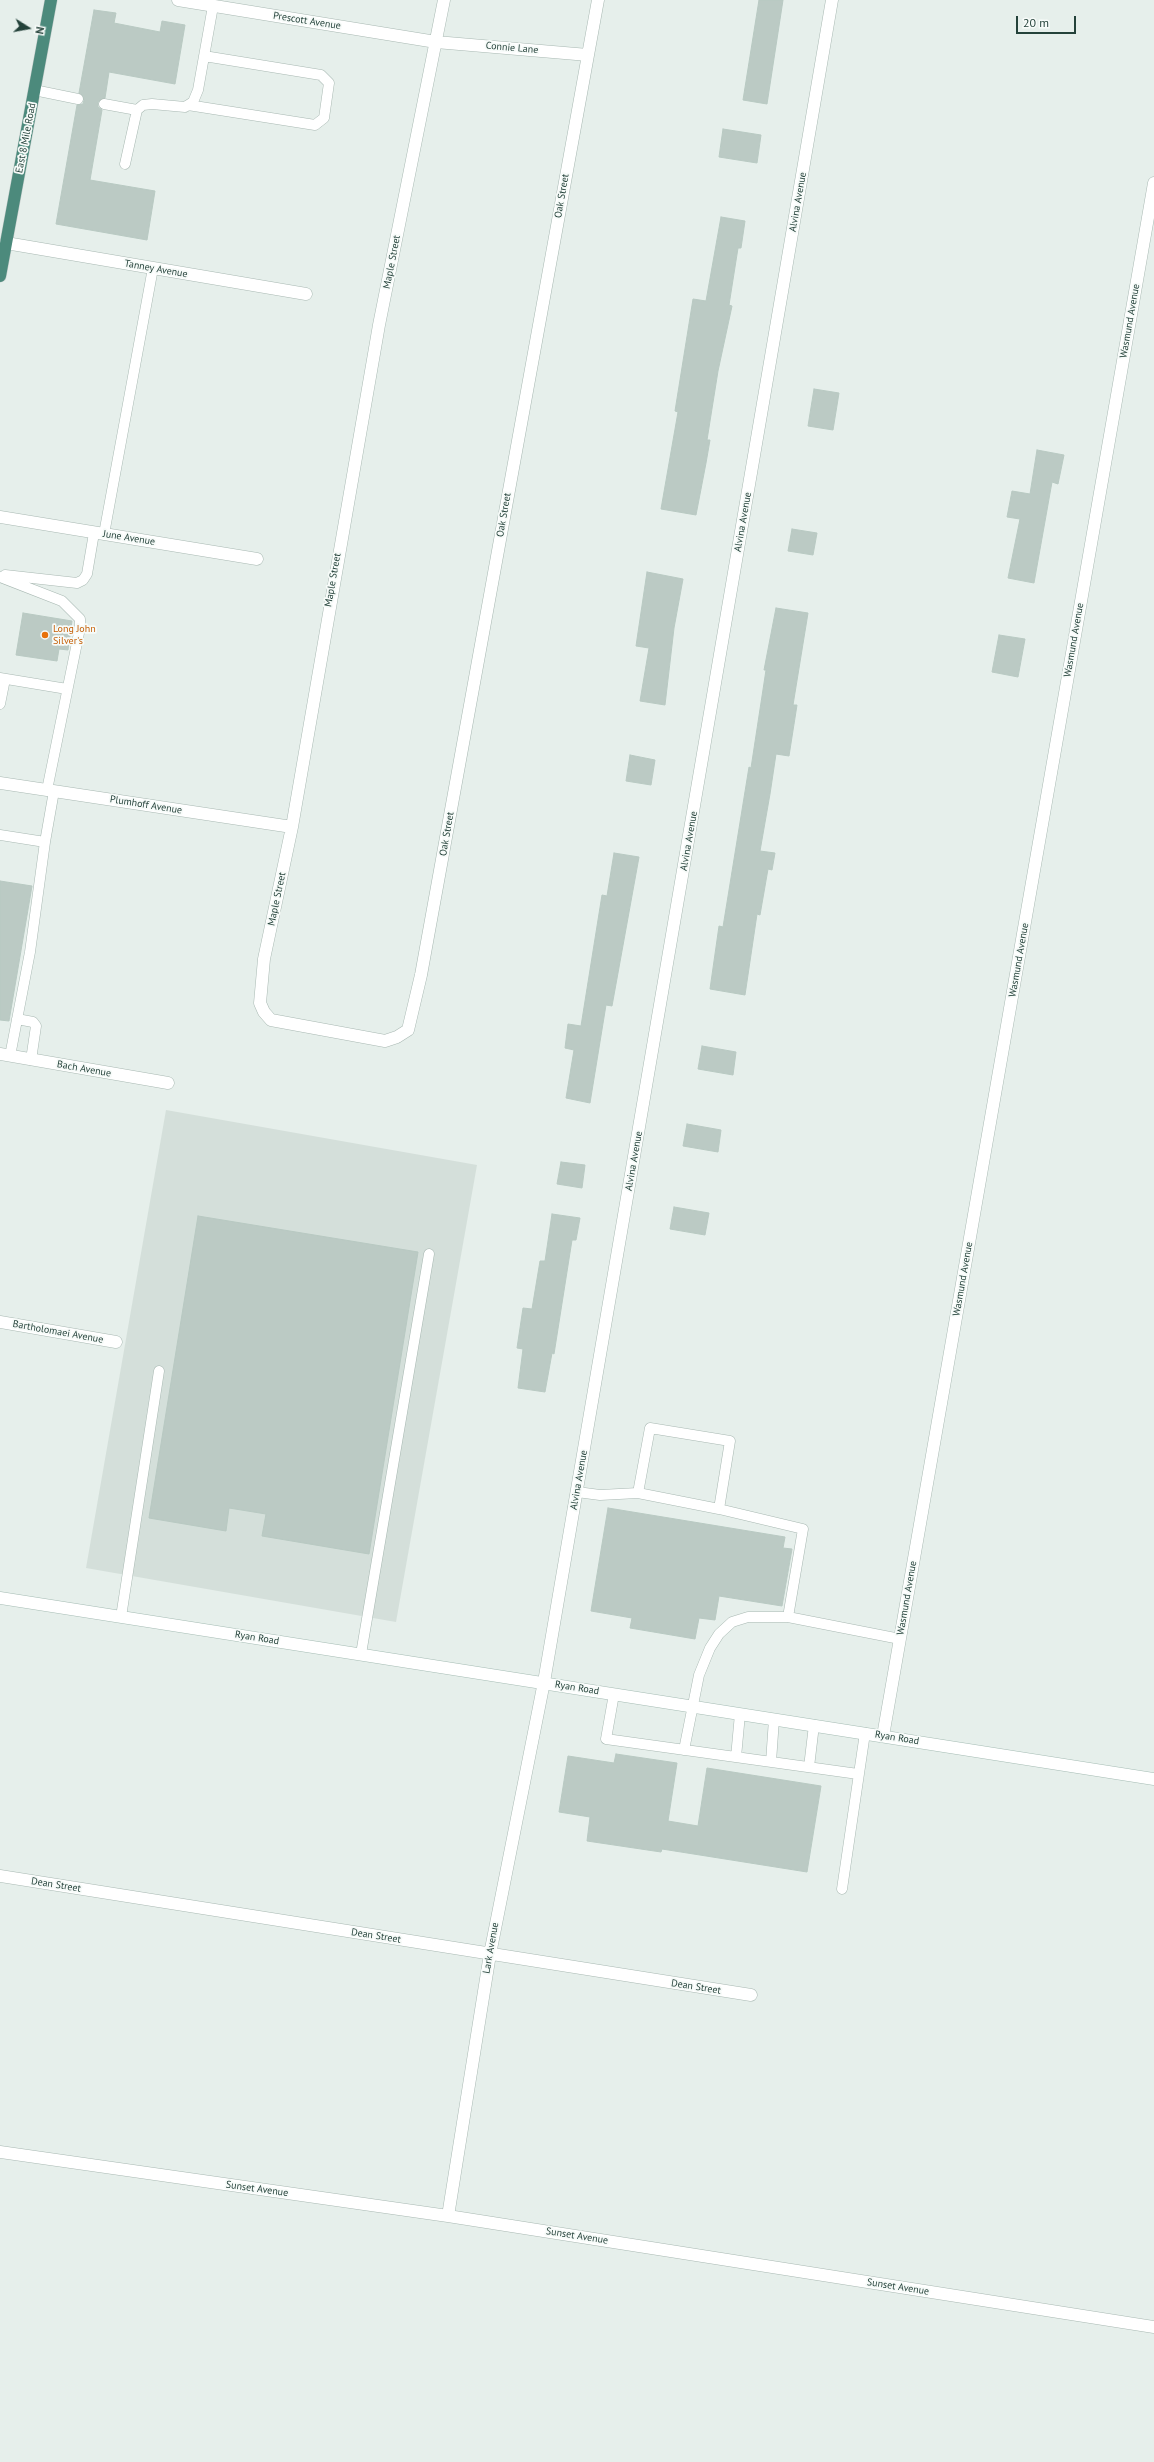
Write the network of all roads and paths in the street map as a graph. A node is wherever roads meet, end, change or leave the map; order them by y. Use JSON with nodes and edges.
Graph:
{"nodes":[{"id":1,"x":51,"y":0,"type":"edge"},
{"id":2,"x":178,"y":0,"type":"edge"},
{"id":3,"x":444,"y":0,"type":"edge"},
{"id":4,"x":598,"y":0,"type":"edge"},
{"id":5,"x":832,"y":0,"type":"edge"},
{"id":6,"x":213,"y":6,"type":"junction"},
{"id":7,"x":436,"y":42,"type":"junction"},
{"id":8,"x":588,"y":55,"type":"junction"},
{"id":9,"x":204,"y":56,"type":"junction"},
{"id":10,"x":34,"y":90,"type":"junction"},
{"id":11,"x":78,"y":99,"type":"dead end"},
{"id":12,"x":104,"y":104,"type":"dead end"},
{"id":13,"x":188,"y":105,"type":"junction"},
{"id":14,"x":137,"y":110,"type":"junction"},
{"id":15,"x":125,"y":164,"type":"dead end"},
{"id":16,"x":1154,"y":183,"type":"edge"},
{"id":17,"x":6,"y":243,"type":"junction"},
{"id":18,"x":153,"y":268,"type":"junction"},
{"id":19,"x":0,"y":276,"type":"edge"},
{"id":20,"x":306,"y":294,"type":"dead end"},
{"id":21,"x":0,"y":518,"type":"edge"},
{"id":22,"x":99,"y":533,"type":"junction"},
{"id":23,"x":258,"y":559,"type":"dead end"},
{"id":24,"x":0,"y":576,"type":"edge"},
{"id":25,"x":2,"y":678,"type":"edge"},
{"id":26,"x":67,"y":688,"type":"junction"},
{"id":27,"x":0,"y":704,"type":"edge"},
{"id":28,"x":0,"y":783,"type":"edge"},
{"id":29,"x":50,"y":791,"type":"junction"},
{"id":30,"x":292,"y":827,"type":"junction"},
{"id":31,"x":0,"y":834,"type":"edge"},
{"id":32,"x":45,"y":842,"type":"junction"},
{"id":33,"x":17,"y":1019,"type":"junction"},
{"id":34,"x":408,"y":1030,"type":"joint"},
{"id":35,"x":5,"y":1055,"type":"edge"},
{"id":36,"x":31,"y":1060,"type":"junction"},
{"id":37,"x":168,"y":1083,"type":"dead end"},
{"id":38,"x":429,"y":1254,"type":"dead end"},
{"id":39,"x":0,"y":1322,"type":"edge"},
{"id":40,"x":116,"y":1342,"type":"dead end"},
{"id":41,"x":159,"y":1371,"type":"dead end"},
{"id":42,"x":577,"y":1492,"type":"junction"},
{"id":43,"x":638,"y":1493,"type":"junction"},
{"id":44,"x":719,"y":1509,"type":"junction"},
{"id":45,"x":0,"y":1598,"type":"edge"},
{"id":46,"x":121,"y":1617,"type":"junction"},
{"id":47,"x":788,"y":1617,"type":"junction"},
{"id":48,"x":900,"y":1639,"type":"junction"},
{"id":49,"x":361,"y":1654,"type":"junction"},
{"id":50,"x":544,"y":1682,"type":"junction"},
{"id":51,"x":614,"y":1694,"type":"junction"},
{"id":52,"x":691,"y":1706,"type":"junction"},
{"id":53,"x":740,"y":1714,"type":"junction"},
{"id":54,"x":774,"y":1719,"type":"junction"},
{"id":55,"x":814,"y":1725,"type":"junction"},
{"id":56,"x":865,"y":1733,"type":"junction"},
{"id":57,"x":883,"y":1736,"type":"junction"},
{"id":58,"x":684,"y":1750,"type":"junction"},
{"id":59,"x":736,"y":1757,"type":"junction"},
{"id":60,"x":771,"y":1762,"type":"junction"},
{"id":61,"x":809,"y":1767,"type":"junction"},
{"id":62,"x":858,"y":1774,"type":"junction"},
{"id":63,"x":1154,"y":1779,"type":"edge"},
{"id":64,"x":0,"y":1876,"type":"edge"},
{"id":65,"x":842,"y":1889,"type":"dead end"},
{"id":66,"x":490,"y":1954,"type":"junction"},
{"id":67,"x":751,"y":1995,"type":"dead end"},
{"id":68,"x":0,"y":2152,"type":"edge"},
{"id":69,"x":448,"y":2216,"type":"junction"},
{"id":70,"x":1154,"y":2327,"type":"edge"}],
"edges":[{"from":1,"to":10,"type":"highway","name":"East 8 Mile Road"},
{"from":2,"to":6,"type":"street","name":"Prescott Avenue"},
{"from":3,"to":7,"type":"street","name":"Maple Street"},
{"from":4,"to":8,"type":"street","name":"Oak Street"},
{"from":5,"to":42,"type":"street","name":"Alvina Avenue"},
{"from":6,"to":7,"type":"street","name":"Prescott Avenue"},
{"from":6,"to":9,"type":"lane"},
{"from":7,"to":8,"type":"street","name":"Connie Lane"},
{"from":7,"to":30,"type":"street","name":"Maple Street"},
{"from":8,"to":34,"type":"street","name":"Oak Street"},
{"from":9,"to":13,"type":"lane"},
{"from":9,"to":13,"type":"lane"},
{"from":10,"to":11,"type":"lane"},
{"from":10,"to":17,"type":"highway","name":"East 8 Mile Road"},
{"from":12,"to":14,"type":"lane"},
{"from":13,"to":14,"type":"lane"},
{"from":14,"to":15,"type":"lane"},
{"from":16,"to":48,"type":"street","name":"Wasmund Avenue"},
{"from":17,"to":18,"type":"street","name":"Tanney Avenue"},
{"from":17,"to":19,"type":"highway","name":"East 8 Mile Road"},
{"from":18,"to":20,"type":"street","name":"Tanney Avenue"},
{"from":18,"to":22,"type":"lane"},
{"from":21,"to":22,"type":"street","name":"June Avenue"},
{"from":22,"to":23,"type":"street","name":"June Avenue"},
{"from":22,"to":24,"type":"lane"},
{"from":24,"to":26,"type":"lane"},
{"from":25,"to":26,"type":"lane"},
{"from":25,"to":27,"type":"lane"},
{"from":26,"to":29,"type":"lane"},
{"from":28,"to":29,"type":"street","name":"Plumhoff Avenue"},
{"from":29,"to":30,"type":"street","name":"Plumhoff Avenue"},
{"from":29,"to":32,"type":"lane"},
{"from":30,"to":34,"type":"street","name":"Maple Street"},
{"from":31,"to":32,"type":"lane"},
{"from":32,"to":33,"type":"lane"},
{"from":33,"to":35,"type":"lane"},
{"from":33,"to":36,"type":"lane"},
{"from":35,"to":36,"type":"street","name":"Bach Avenue"},
{"from":36,"to":37,"type":"street","name":"Bach Avenue"},
{"from":38,"to":49,"type":"lane"},
{"from":39,"to":40,"type":"street","name":"Bartholomaei Avenue"},
{"from":41,"to":46,"type":"lane"},
{"from":42,"to":43,"type":"lane"},
{"from":42,"to":50,"type":"street","name":"Alvina Avenue"},
{"from":43,"to":44,"type":"lane"},
{"from":43,"to":44,"type":"lane"},
{"from":44,"to":47,"type":"lane"},
{"from":45,"to":46,"type":"street","name":"Ryan Road"},
{"from":46,"to":49,"type":"street","name":"Ryan Road"},
{"from":47,"to":48,"type":"lane"},
{"from":47,"to":52,"type":"lane"},
{"from":48,"to":57,"type":"street","name":"Wasmund Avenue"},
{"from":49,"to":50,"type":"street","name":"Ryan Road"},
{"from":50,"to":51,"type":"street","name":"Ryan Road"},
{"from":50,"to":66,"type":"street","name":"Lark Avenue"},
{"from":51,"to":52,"type":"street","name":"Ryan Road"},
{"from":51,"to":58,"type":"lane"},
{"from":52,"to":53,"type":"street","name":"Ryan Road"},
{"from":52,"to":58,"type":"lane"},
{"from":53,"to":54,"type":"street","name":"Ryan Road"},
{"from":53,"to":59,"type":"lane"},
{"from":54,"to":55,"type":"street","name":"Ryan Road"},
{"from":54,"to":60,"type":"lane"},
{"from":55,"to":56,"type":"street","name":"Ryan Road"},
{"from":55,"to":61,"type":"lane"},
{"from":56,"to":57,"type":"street","name":"Ryan Road"},
{"from":56,"to":62,"type":"lane"},
{"from":57,"to":63,"type":"street","name":"Ryan Road"},
{"from":58,"to":59,"type":"lane"},
{"from":59,"to":60,"type":"lane"},
{"from":60,"to":61,"type":"lane"},
{"from":61,"to":62,"type":"lane"},
{"from":62,"to":65,"type":"lane"},
{"from":64,"to":66,"type":"street","name":"Dean Street"},
{"from":66,"to":67,"type":"street","name":"Dean Street"},
{"from":66,"to":69,"type":"street","name":"Lark Avenue"},
{"from":68,"to":69,"type":"street","name":"Sunset Avenue"},
{"from":69,"to":70,"type":"street","name":"Sunset Avenue"}]}
